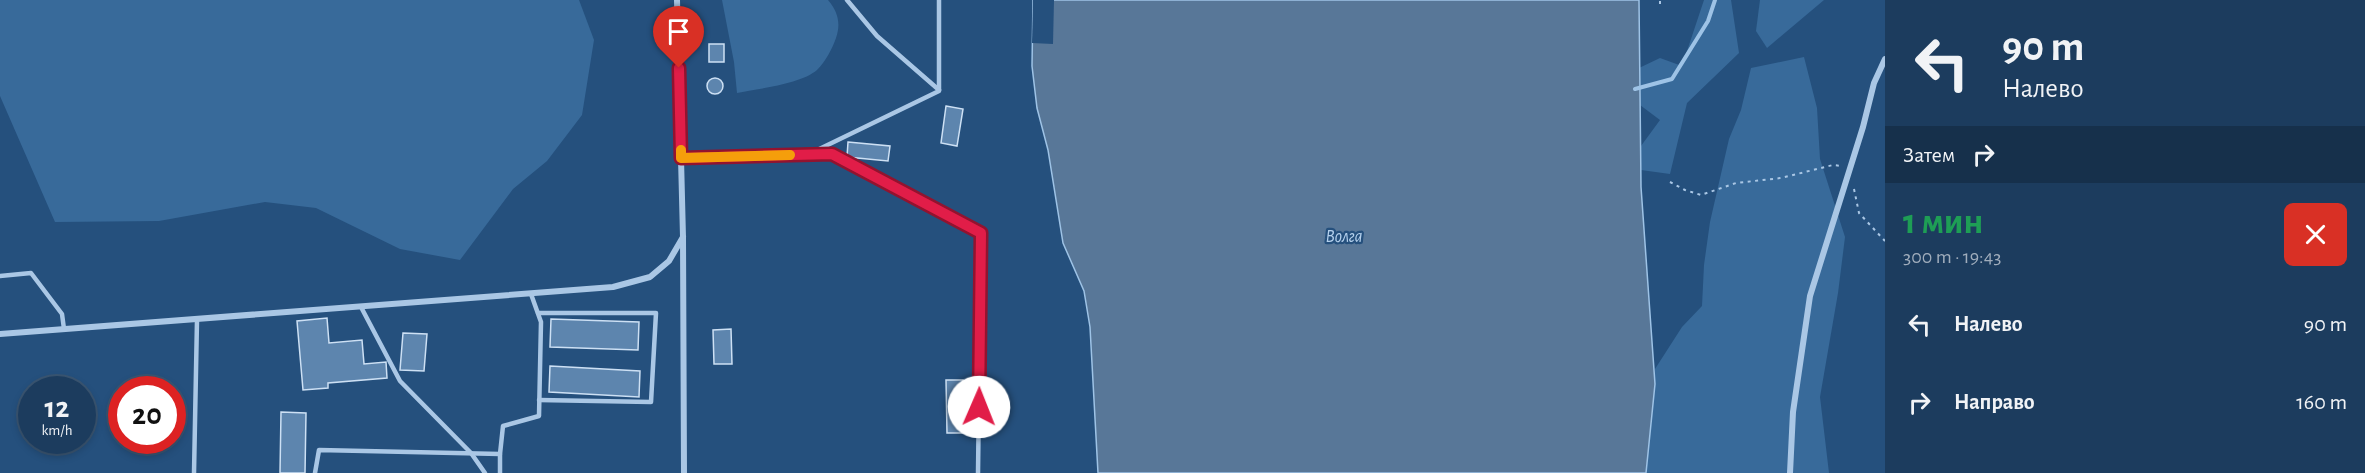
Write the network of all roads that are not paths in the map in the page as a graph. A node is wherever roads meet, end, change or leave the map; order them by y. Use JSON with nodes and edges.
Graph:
{"nodes":[{"id":1,"x":677,"y":0,"type":"edge"},
{"id":2,"x":847,"y":0,"type":"edge"},
{"id":3,"x":939,"y":0,"type":"edge"},
{"id":4,"x":1885,"y":59,"type":"edge"},
{"id":5,"x":939,"y":91,"type":"junction"},
{"id":6,"x":807,"y":155,"type":"junction"},
{"id":7,"x":681,"y":158,"type":"junction"},
{"id":8,"x":683,"y":237,"type":"junction"},
{"id":9,"x":0,"y":276,"type":"edge"},
{"id":10,"x":531,"y":294,"type":"junction"},
{"id":11,"x":361,"y":307,"type":"junction"},
{"id":12,"x":538,"y":313,"type":"junction"},
{"id":13,"x":196,"y":320,"type":"junction"},
{"id":14,"x":64,"y":329,"type":"junction"},
{"id":15,"x":0,"y":334,"type":"edge"},
{"id":16,"x":539,"y":400,"type":"junction"},
{"id":17,"x":471,"y":453,"type":"junction"},
{"id":18,"x":500,"y":454,"type":"junction"},
{"id":19,"x":194,"y":473,"type":"edge"},
{"id":20,"x":315,"y":473,"type":"edge"},
{"id":21,"x":485,"y":473,"type":"edge"},
{"id":22,"x":500,"y":473,"type":"edge"},
{"id":23,"x":684,"y":473,"type":"edge"},
{"id":24,"x":978,"y":473,"type":"edge"},
{"id":25,"x":1790,"y":473,"type":"edge"}],
"edges":[{"from":1,"to":7,"type":"street"},
{"from":2,"to":5,"type":"lane"},
{"from":3,"to":5,"type":"lane"},
{"from":4,"to":25,"type":"street"},
{"from":5,"to":6,"type":"lane"},
{"from":6,"to":7,"type":"lane"},
{"from":6,"to":24,"type":"lane"},
{"from":7,"to":8,"type":"street"},
{"from":8,"to":10,"type":"street"},
{"from":8,"to":23,"type":"street"},
{"from":9,"to":14,"type":"lane"},
{"from":10,"to":11,"type":"street"},
{"from":10,"to":12,"type":"lane"},
{"from":11,"to":13,"type":"street"},
{"from":11,"to":17,"type":"lane"},
{"from":12,"to":16,"type":"lane"},
{"from":12,"to":16,"type":"lane"},
{"from":13,"to":14,"type":"street"},
{"from":13,"to":19,"type":"lane"},
{"from":14,"to":15,"type":"street"},
{"from":16,"to":18,"type":"lane"},
{"from":17,"to":18,"type":"lane"},
{"from":17,"to":20,"type":"lane"},
{"from":17,"to":21,"type":"lane"},
{"from":18,"to":22,"type":"lane"}]}
